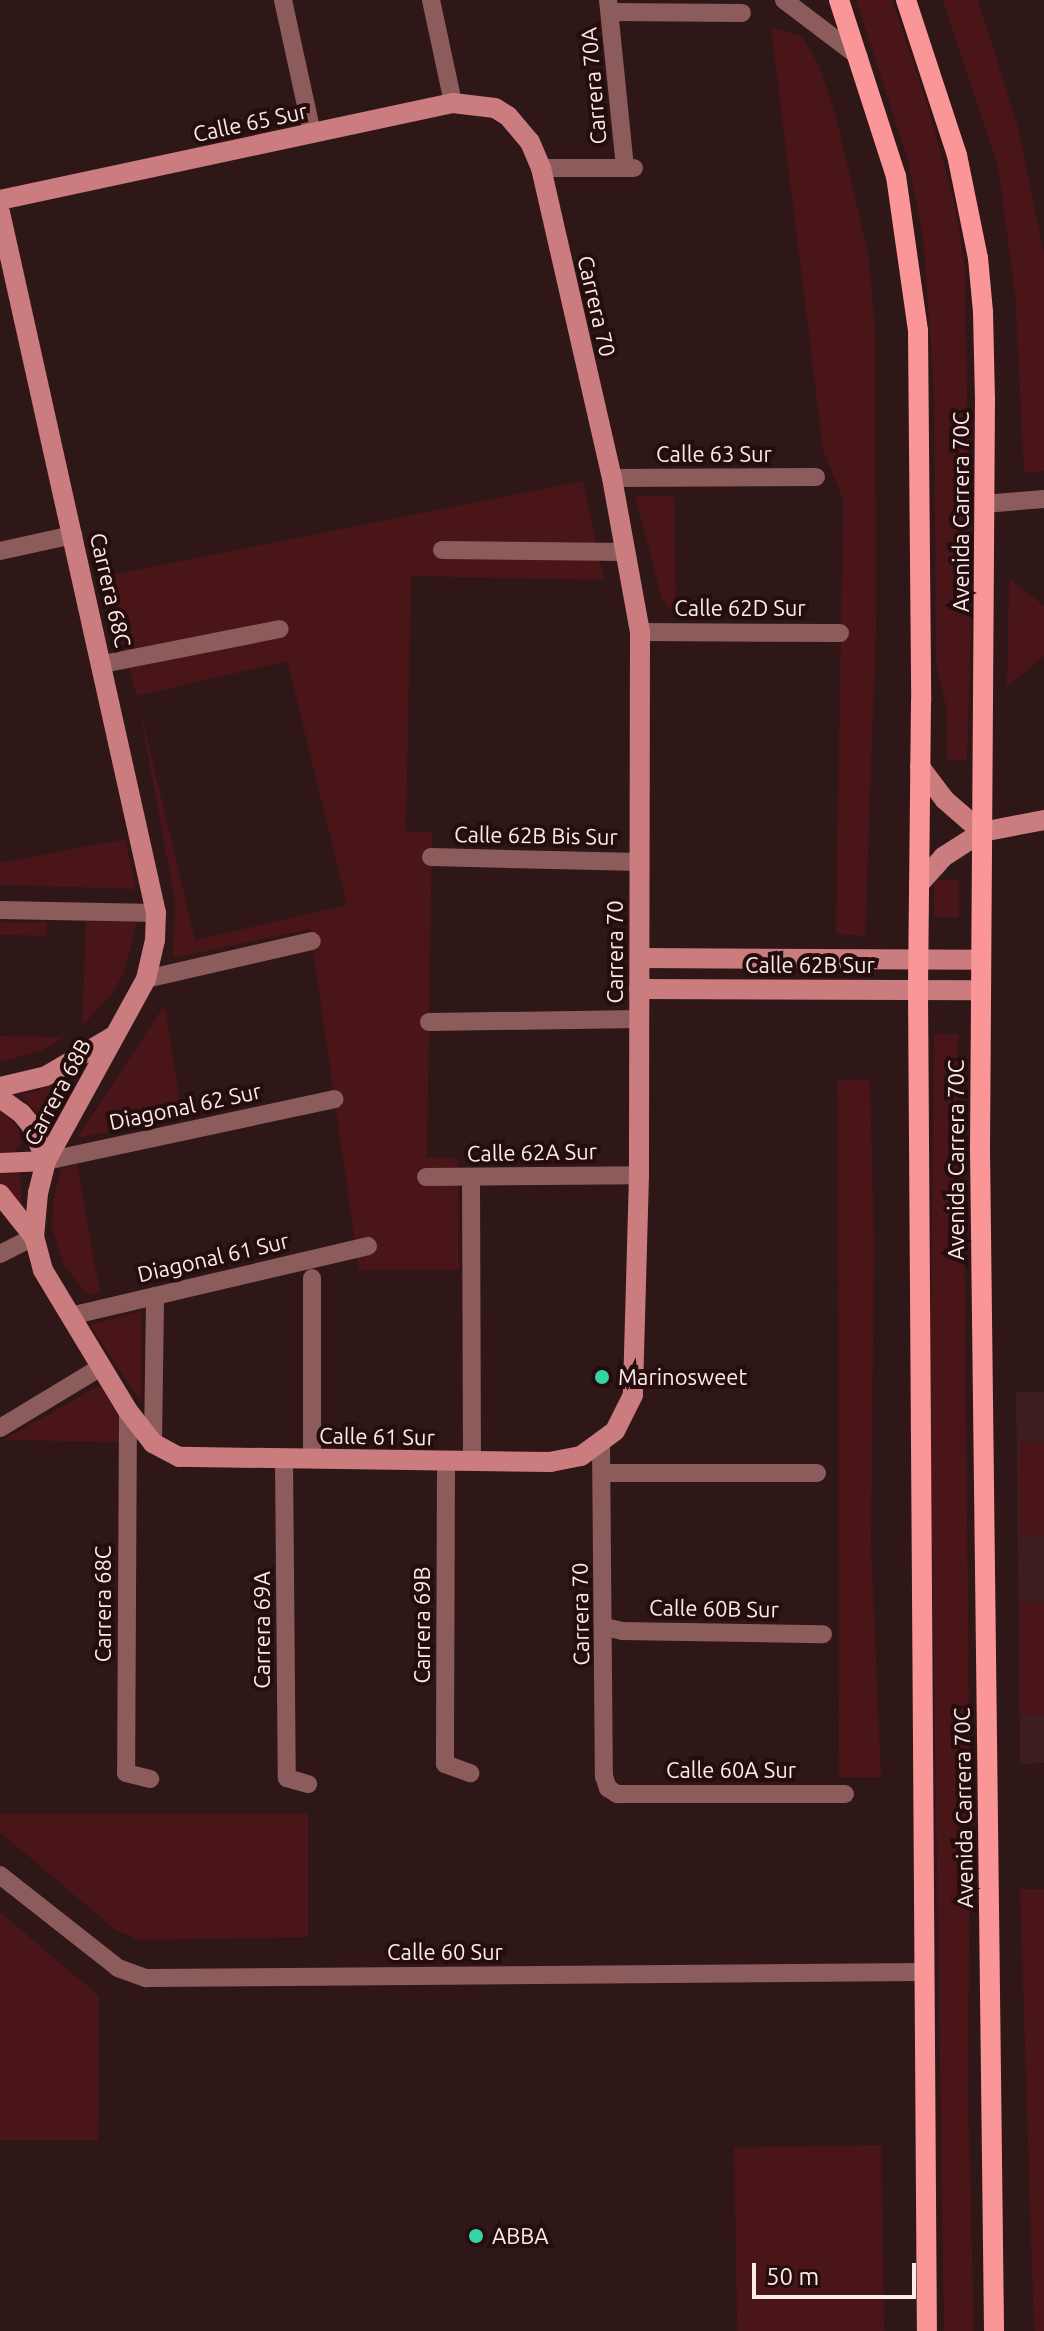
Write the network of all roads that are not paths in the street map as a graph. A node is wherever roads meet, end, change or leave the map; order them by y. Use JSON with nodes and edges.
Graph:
{"nodes":[{"id":1,"x":283,"y":0,"type":"edge"},
{"id":2,"x":431,"y":0,"type":"edge"},
{"id":3,"x":784,"y":0,"type":"edge"},
{"id":4,"x":839,"y":0,"type":"edge"},
{"id":5,"x":906,"y":0,"type":"edge"},
{"id":6,"x":609,"y":6,"type":"edge"},
{"id":7,"x":742,"y":13,"type":"dead end"},
{"id":8,"x":859,"y":57,"type":"junction"},
{"id":9,"x":453,"y":103,"type":"junction"},
{"id":10,"x":508,"y":116,"type":"joint"},
{"id":11,"x":312,"y":133,"type":"junction"},
{"id":12,"x":541,"y":168,"type":"junction"},
{"id":13,"x":0,"y":200,"type":"edge"},
{"id":14,"x":1,"y":223,"type":"edge"},
{"id":15,"x":816,"y":477,"type":"dead end"},
{"id":16,"x":612,"y":478,"type":"junction"},
{"id":17,"x":1044,"y":499,"type":"edge"},
{"id":18,"x":984,"y":504,"type":"junction"},
{"id":19,"x":73,"y":535,"type":"junction"},
{"id":20,"x":442,"y":550,"type":"dead end"},
{"id":21,"x":0,"y":551,"type":"edge"},
{"id":22,"x":626,"y":552,"type":"junction"},
{"id":23,"x":280,"y":629,"type":"dead end"},
{"id":24,"x":640,"y":632,"type":"junction"},
{"id":25,"x":840,"y":633,"type":"dead end"},
{"id":26,"x":103,"y":664,"type":"junction"},
{"id":27,"x":920,"y":767,"type":"junction"},
{"id":28,"x":1044,"y":820,"type":"edge"},
{"id":29,"x":982,"y":832,"type":"junction"},
{"id":30,"x":431,"y":857,"type":"dead end"},
{"id":31,"x":640,"y":862,"type":"junction"},
{"id":32,"x":919,"y":884,"type":"junction"},
{"id":33,"x":0,"y":910,"type":"edge"},
{"id":34,"x":156,"y":913,"type":"junction"},
{"id":35,"x":312,"y":941,"type":"dead end"},
{"id":36,"x":640,"y":958,"type":"junction"},
{"id":37,"x":918,"y":959,"type":"junction"},
{"id":38,"x":980,"y":960,"type":"junction"},
{"id":39,"x":146,"y":979,"type":"junction"},
{"id":40,"x":639,"y":989,"type":"junction"},
{"id":41,"x":918,"y":990,"type":"junction"},
{"id":42,"x":980,"y":990,"type":"junction"},
{"id":43,"x":639,"y":1019,"type":"junction"},
{"id":44,"x":429,"y":1022,"type":"dead end"},
{"id":45,"x":115,"y":1035,"type":"junction"},
{"id":46,"x":0,"y":1087,"type":"edge"},
{"id":47,"x":0,"y":1098,"type":"edge"},
{"id":48,"x":334,"y":1099,"type":"dead end"},
{"id":49,"x":46,"y":1161,"type":"junction"},
{"id":50,"x":0,"y":1163,"type":"edge"},
{"id":51,"x":639,"y":1175,"type":"junction"},
{"id":52,"x":426,"y":1177,"type":"dead end"},
{"id":53,"x":471,"y":1177,"type":"junction"},
{"id":54,"x":0,"y":1194,"type":"edge"},
{"id":55,"x":34,"y":1237,"type":"junction"},
{"id":56,"x":368,"y":1246,"type":"dead end"},
{"id":57,"x":0,"y":1254,"type":"edge"},
{"id":58,"x":312,"y":1278,"type":"dead end"},
{"id":59,"x":155,"y":1296,"type":"junction"},
{"id":60,"x":70,"y":1316,"type":"junction"},
{"id":61,"x":101,"y":1367,"type":"junction"},
{"id":62,"x":128,"y":1411,"type":"junction"},
{"id":63,"x":0,"y":1428,"type":"edge"},
{"id":64,"x":153,"y":1443,"type":"junction"},
{"id":65,"x":601,"y":1444,"type":"junction"},
{"id":66,"x":284,"y":1459,"type":"junction"},
{"id":67,"x":312,"y":1459,"type":"junction"},
{"id":68,"x":446,"y":1461,"type":"junction"},
{"id":69,"x":472,"y":1461,"type":"junction"},
{"id":70,"x":602,"y":1473,"type":"junction"},
{"id":71,"x":817,"y":1473,"type":"dead end"},
{"id":72,"x":605,"y":1627,"type":"junction"},
{"id":73,"x":823,"y":1634,"type":"dead end"},
{"id":74,"x":470,"y":1773,"type":"dead end"},
{"id":75,"x":150,"y":1779,"type":"dead end"},
{"id":76,"x":308,"y":1784,"type":"dead end"},
{"id":77,"x":617,"y":1794,"type":"joint"},
{"id":78,"x":845,"y":1794,"type":"dead end"},
{"id":79,"x":0,"y":1875,"type":"edge"},
{"id":80,"x":924,"y":1972,"type":"junction"},
{"id":81,"x":927,"y":2331,"type":"edge"},
{"id":82,"x":994,"y":2331,"type":"edge"}],
"edges":[{"from":1,"to":11,"type":"street"},
{"from":2,"to":9,"type":"street"},
{"from":3,"to":8,"type":"street"},
{"from":4,"to":8,"type":"main road","name":"Avenida Carrera 70C"},
{"from":5,"to":18,"type":"main road","name":"Avenida Carrera 70C"},
{"from":6,"to":7,"type":"street"},
{"from":6,"to":12,"type":"street","name":"Carrera 70A"},
{"from":8,"to":27,"type":"main road","name":"Avenida Carrera 70C"},
{"from":9,"to":10,"type":"street","name":"Calle 65 Sur"},
{"from":9,"to":11,"type":"street","name":"Calle 65 Sur"},
{"from":10,"to":12,"type":"street","name":"Carrera 70"},
{"from":11,"to":13,"type":"street","name":"Calle 65 Sur"},
{"from":12,"to":16,"type":"street","name":"Carrera 70"},
{"from":14,"to":19,"type":"street","name":"Carrera 68C"},
{"from":15,"to":16,"type":"street","name":"Calle 63 Sur"},
{"from":16,"to":22,"type":"street","name":"Carrera 70"},
{"from":17,"to":18,"type":"street"},
{"from":18,"to":29,"type":"main road","name":"Avenida Carrera 70C"},
{"from":19,"to":21,"type":"street"},
{"from":19,"to":26,"type":"street","name":"Carrera 68C"},
{"from":20,"to":22,"type":"street"},
{"from":22,"to":24,"type":"street","name":"Carrera 70"},
{"from":23,"to":26,"type":"street"},
{"from":24,"to":25,"type":"street","name":"Calle 62D Sur"},
{"from":24,"to":31,"type":"street","name":"Carrera 70"},
{"from":26,"to":34,"type":"street","name":"Carrera 68C"},
{"from":27,"to":29,"type":"street"},
{"from":27,"to":32,"type":"main road","name":"Avenida Carrera 70C"},
{"from":28,"to":29,"type":"street"},
{"from":29,"to":32,"type":"street"},
{"from":29,"to":38,"type":"main road","name":"Avenida Carrera 70C"},
{"from":30,"to":31,"type":"street","name":"Calle 62B Bis Sur"},
{"from":31,"to":36,"type":"street","name":"Carrera 70"},
{"from":32,"to":37,"type":"main road","name":"Avenida Carrera 70C"},
{"from":33,"to":34,"type":"street"},
{"from":34,"to":39,"type":"street","name":"Carrera 68C"},
{"from":35,"to":39,"type":"street"},
{"from":36,"to":37,"type":"street","name":"Calle 62B Sur"},
{"from":36,"to":40,"type":"street","name":"Carrera 70"},
{"from":37,"to":38,"type":"street","name":"Calle 62B Sur"},
{"from":37,"to":41,"type":"main road","name":"Avenida Carrera 70C"},
{"from":38,"to":42,"type":"main road","name":"Avenida Carrera 70C"},
{"from":39,"to":45,"type":"street","name":"Carrera 68B"},
{"from":40,"to":41,"type":"street","name":"Calle 62B Sur"},
{"from":40,"to":43,"type":"street","name":"Carrera 70"},
{"from":41,"to":42,"type":"street","name":"Calle 62B Sur"},
{"from":41,"to":80,"type":"main road","name":"Avenida Carrera 70C"},
{"from":42,"to":82,"type":"main road","name":"Avenida Carrera 70C"},
{"from":43,"to":44,"type":"street"},
{"from":43,"to":51,"type":"street","name":"Carrera 70"},
{"from":45,"to":46,"type":"street"},
{"from":45,"to":49,"type":"street","name":"Carrera 68B"},
{"from":47,"to":49,"type":"street"},
{"from":48,"to":49,"type":"street","name":"Diagonal 62 Sur"},
{"from":49,"to":50,"type":"street","name":"Diagonal 62 Sur"},
{"from":49,"to":55,"type":"street","name":"Carrera 68B"},
{"from":51,"to":53,"type":"street","name":"Calle 62A Sur"},
{"from":51,"to":65,"type":"street","name":"Carrera 70"},
{"from":52,"to":53,"type":"street","name":"Calle 62A Sur"},
{"from":53,"to":69,"type":"street"},
{"from":54,"to":55,"type":"street"},
{"from":55,"to":57,"type":"street"},
{"from":55,"to":60,"type":"street","name":"Carrera 68B"},
{"from":56,"to":59,"type":"street","name":"Diagonal 61 Sur"},
{"from":58,"to":67,"type":"street"},
{"from":59,"to":60,"type":"street","name":"Diagonal 61 Sur"},
{"from":59,"to":64,"type":"street"},
{"from":60,"to":61,"type":"street","name":"Carrera 68B"},
{"from":61,"to":62,"type":"street","name":"Carrera 68B"},
{"from":61,"to":63,"type":"street"},
{"from":62,"to":64,"type":"street","name":"Carrera 68B"},
{"from":62,"to":75,"type":"street","name":"Carrera 68C"},
{"from":64,"to":66,"type":"street","name":"Calle 61 Sur"},
{"from":65,"to":69,"type":"street","name":"Calle 61 Sur"},
{"from":65,"to":70,"type":"street","name":"Carrera 70"},
{"from":66,"to":67,"type":"street","name":"Calle 61 Sur"},
{"from":66,"to":76,"type":"street","name":"Carrera 69A"},
{"from":67,"to":68,"type":"street","name":"Calle 61 Sur"},
{"from":68,"to":69,"type":"street","name":"Calle 61 Sur"},
{"from":68,"to":74,"type":"street","name":"Carrera 69B"},
{"from":70,"to":71,"type":"street"},
{"from":70,"to":72,"type":"street","name":"Carrera 70"},
{"from":72,"to":73,"type":"street","name":"Calle 60B Sur"},
{"from":72,"to":77,"type":"street","name":"Carrera 70"},
{"from":77,"to":78,"type":"street","name":"Calle 60A Sur"},
{"from":79,"to":80,"type":"street","name":"Calle 60 Sur"},
{"from":80,"to":81,"type":"main road","name":"Avenida Carrera 70C"}]}
